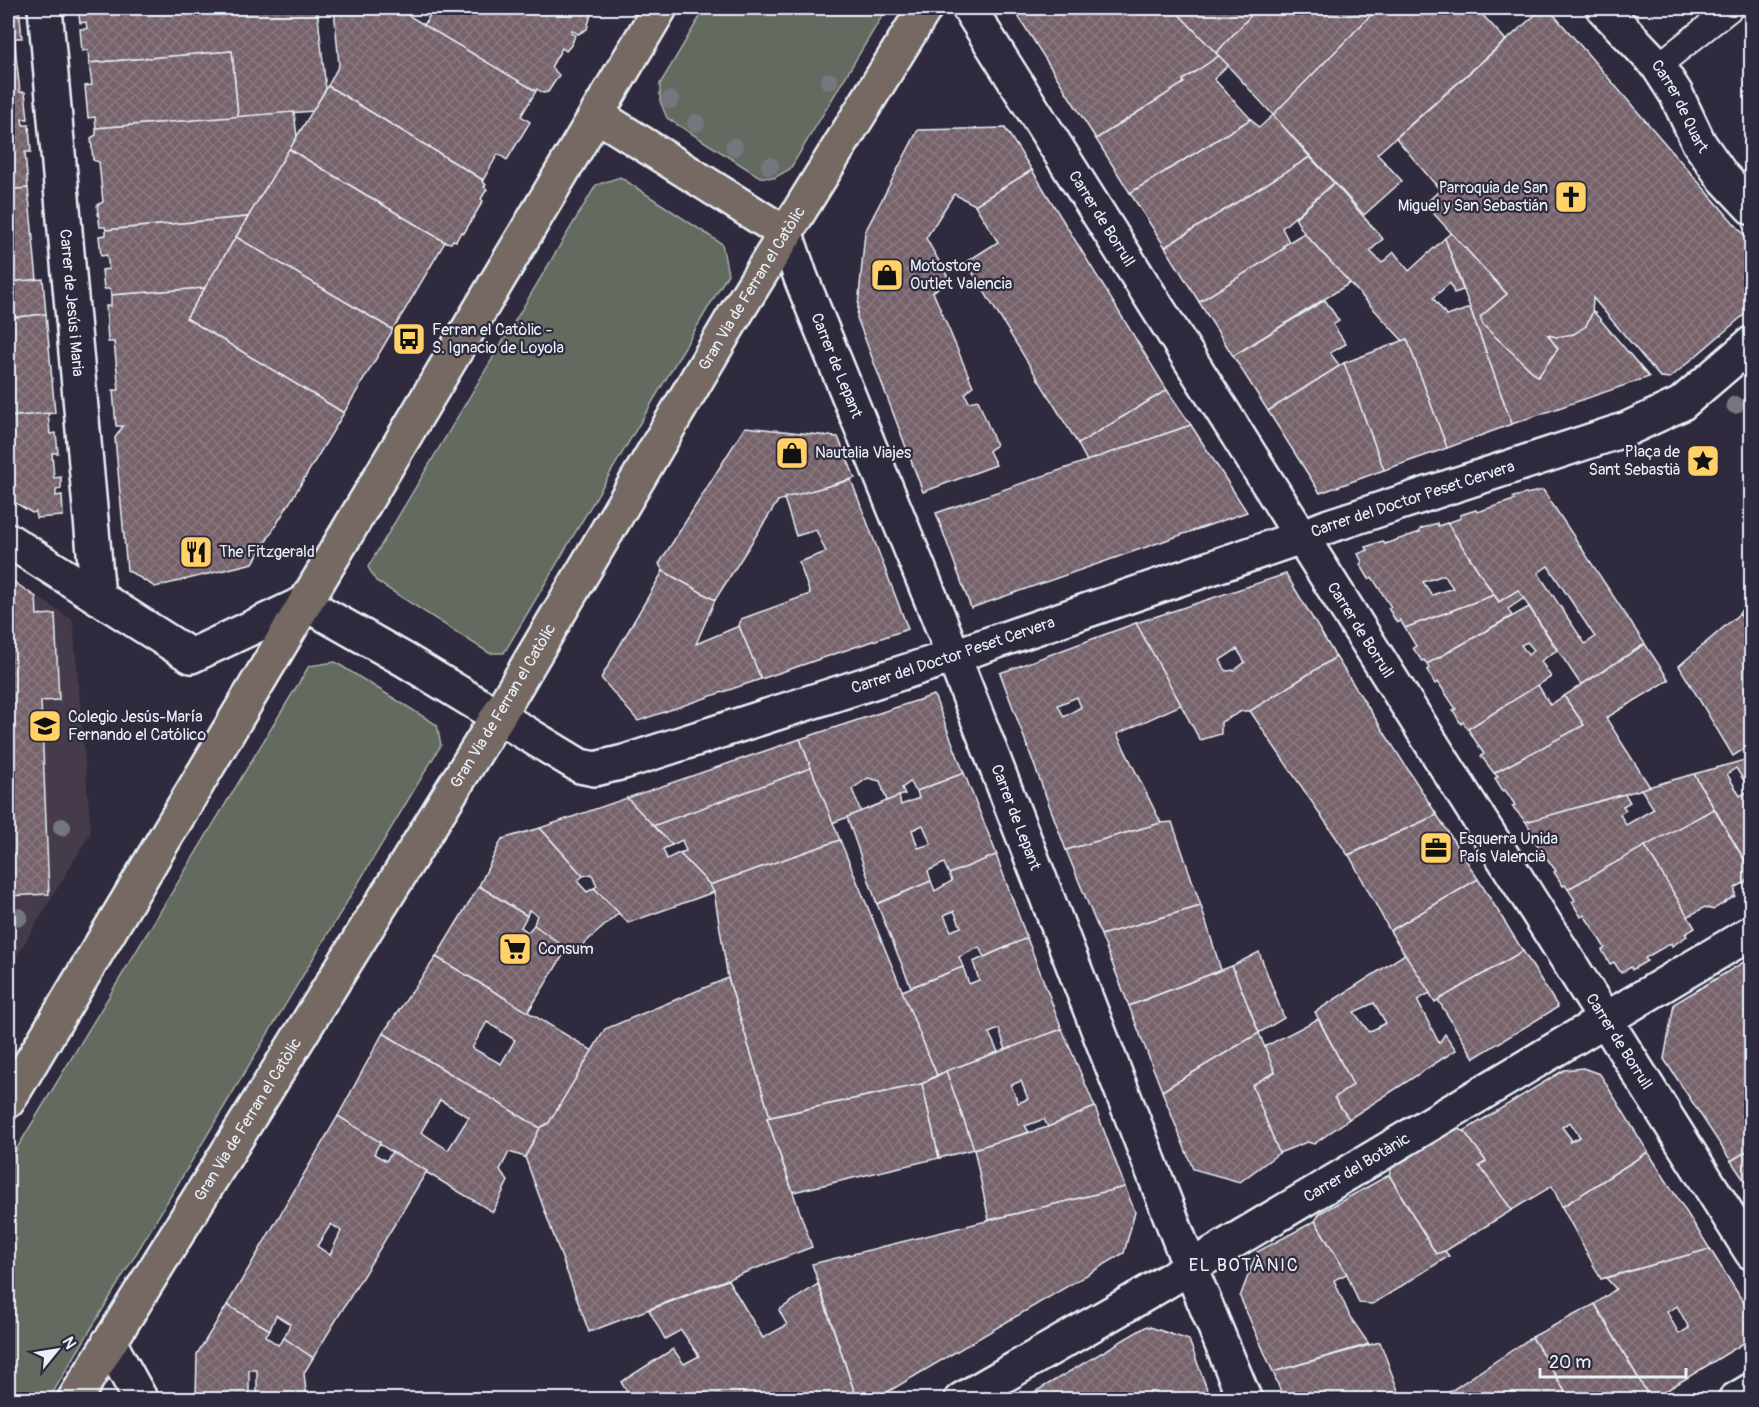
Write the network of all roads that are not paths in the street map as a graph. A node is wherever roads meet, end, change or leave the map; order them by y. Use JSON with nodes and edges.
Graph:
{"nodes":[{"id":1,"x":45,"y":8,"type":"edge"},
{"id":2,"x":660,"y":8,"type":"edge"},
{"id":3,"x":926,"y":8,"type":"edge"},
{"id":4,"x":969,"y":8,"type":"edge"},
{"id":5,"x":1603,"y":8,"type":"edge"},
{"id":6,"x":1731,"y":8,"type":"edge"},
{"id":7,"x":1658,"y":66,"type":"junction"},
{"id":8,"x":597,"y":115,"type":"junction"},
{"id":9,"x":1752,"y":208,"type":"edge"},
{"id":10,"x":786,"y":234,"type":"junction"},
{"id":11,"x":1752,"y":343,"type":"edge"},
{"id":12,"x":1301,"y":537,"type":"junction"},
{"id":13,"x":8,"y":540,"type":"edge"},
{"id":14,"x":98,"y":597,"type":"junction"},
{"id":15,"x":304,"y":603,"type":"junction"},
{"id":16,"x":954,"y":656,"type":"junction"},
{"id":17,"x":498,"y":716,"type":"junction"},
{"id":18,"x":1752,"y":932,"type":"edge"},
{"id":19,"x":1605,"y":1020,"type":"junction"},
{"id":20,"x":8,"y":1101,"type":"edge"},
{"id":21,"x":1752,"y":1253,"type":"edge"},
{"id":22,"x":1190,"y":1267,"type":"junction"},
{"id":23,"x":109,"y":1342,"type":"junction"},
{"id":24,"x":1752,"y":1390,"type":"edge"},
{"id":25,"x":74,"y":1400,"type":"edge"},
{"id":26,"x":141,"y":1400,"type":"edge"},
{"id":27,"x":961,"y":1400,"type":"edge"},
{"id":28,"x":1245,"y":1400,"type":"edge"},
{"id":29,"x":1736,"y":1400,"type":"edge"}],
"edges":[{"from":1,"to":14,"type":"street","name":"Carrer de Jesús i Maria"},
{"from":2,"to":8,"type":"main road"},
{"from":3,"to":10,"type":"main road","name":"Gran Via de Ferran el Catòlic"},
{"from":4,"to":12,"type":"street","name":"Carrer de Borrull"},
{"from":5,"to":7,"type":"street","name":"Carrer de Quart"},
{"from":6,"to":7,"type":"lane"},
{"from":7,"to":9,"type":"street","name":"Carrer de Quart"},
{"from":8,"to":10,"type":"main road"},
{"from":8,"to":15,"type":"main road"},
{"from":10,"to":16,"type":"street","name":"Carrer de Lepant"},
{"from":10,"to":17,"type":"main road","name":"Gran Via de Ferran el Catòlic"},
{"from":11,"to":12,"type":"street","name":"Carrer del Doctor Peset Cervera"},
{"from":12,"to":16,"type":"street","name":"Carrer del Doctor Peset Cervera"},
{"from":12,"to":19,"type":"street","name":"Carrer de Borrull"},
{"from":13,"to":14,"type":"street"},
{"from":14,"to":15,"type":"street"},
{"from":15,"to":17,"type":"street","name":"Carrer del Doctor Peset Cervera"},
{"from":15,"to":20,"type":"main road"},
{"from":16,"to":17,"type":"street","name":"Carrer del Doctor Peset Cervera"},
{"from":16,"to":22,"type":"street","name":"Carrer de Lepant"},
{"from":17,"to":23,"type":"main road","name":"Gran Via de Ferran el Catòlic"},
{"from":18,"to":19,"type":"street","name":"Carrer del Botànic"},
{"from":19,"to":21,"type":"street","name":"Carrer de Borrull"},
{"from":19,"to":22,"type":"street","name":"Carrer del Botànic"},
{"from":22,"to":27,"type":"street","name":"Carrer del Botànic"},
{"from":22,"to":28,"type":"street","name":"Carrer de Lepant"},
{"from":23,"to":25,"type":"main road","name":"Gran Via de Ferran el Catòlic"},
{"from":23,"to":26,"type":"street"},
{"from":24,"to":29,"type":"street"}]}
